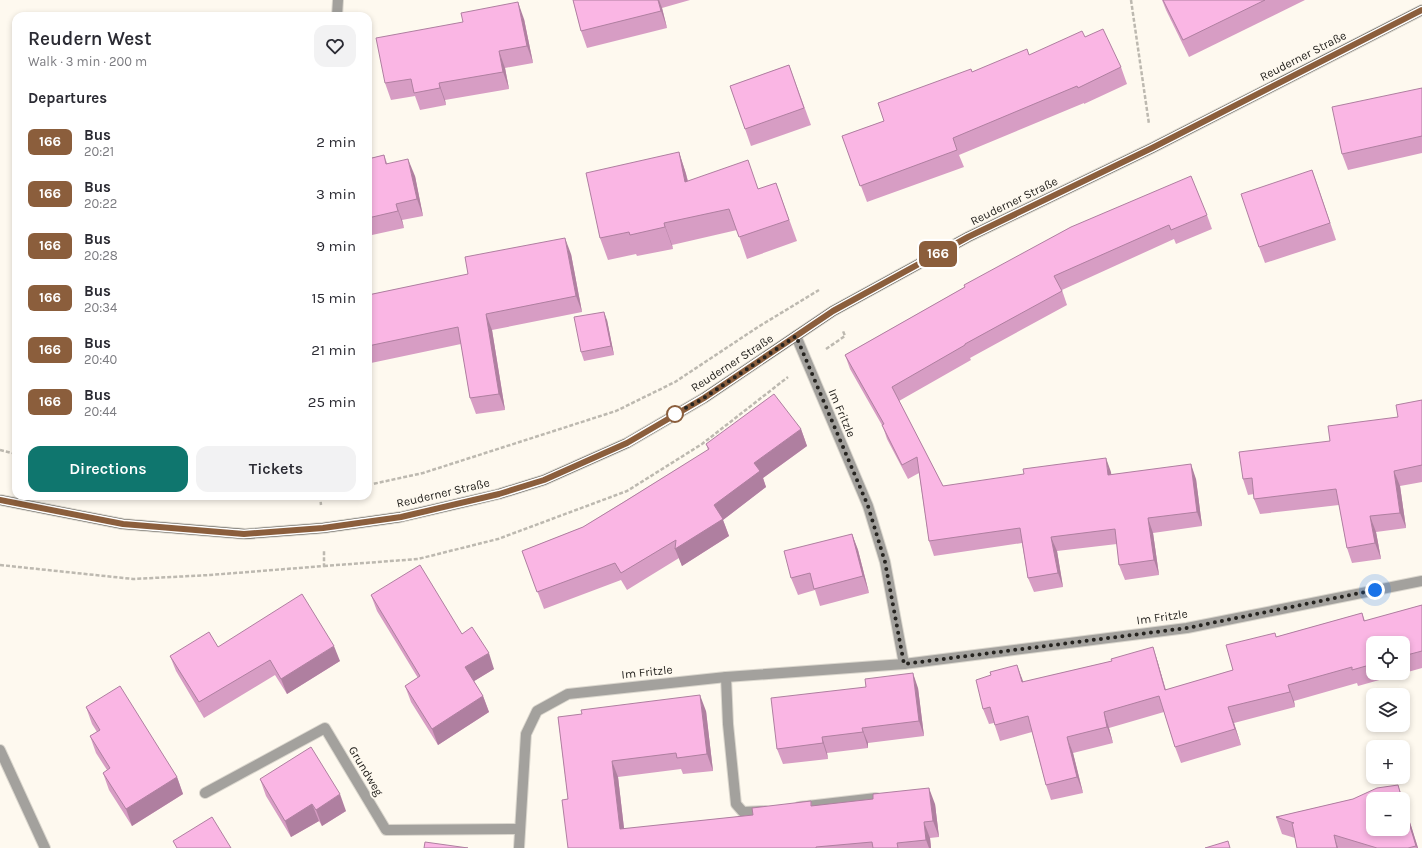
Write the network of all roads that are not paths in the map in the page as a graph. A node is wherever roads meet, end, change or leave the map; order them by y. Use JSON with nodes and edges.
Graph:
{"nodes":[{"id":1,"x":338,"y":0,"type":"edge"},
{"id":2,"x":1422,"y":10,"type":"edge"},
{"id":3,"x":337,"y":12,"type":"edge"},
{"id":4,"x":796,"y":336,"type":"junction"},
{"id":5,"x":0,"y":500,"type":"edge"},
{"id":6,"x":1422,"y":581,"type":"edge"},
{"id":7,"x":904,"y":664,"type":"junction"},
{"id":8,"x":726,"y":677,"type":"junction"},
{"id":9,"x":0,"y":750,"type":"edge"},
{"id":10,"x":205,"y":793,"type":"dead end"},
{"id":11,"x":885,"y":797,"type":"edge"},
{"id":12,"x":790,"y":808,"type":"edge"},
{"id":13,"x":774,"y":810,"type":"edge"},
{"id":14,"x":520,"y":829,"type":"junction"},
{"id":15,"x":45,"y":848,"type":"edge"},
{"id":16,"x":519,"y":848,"type":"edge"}],
"edges":[{"from":1,"to":3,"type":"street"},
{"from":2,"to":4,"type":"main road","name":"Reuderner Straße"},
{"from":4,"to":5,"type":"main road","name":"Reuderner Straße"},
{"from":4,"to":7,"type":"street","name":"Im Fritzle"},
{"from":6,"to":7,"type":"street","name":"Im Fritzle"},
{"from":7,"to":8,"type":"street","name":"Im Fritzle"},
{"from":8,"to":13,"type":"street"},
{"from":8,"to":14,"type":"street","name":"Im Fritzle"},
{"from":9,"to":15,"type":"street"},
{"from":10,"to":14,"type":"street","name":"Grundweg"},
{"from":11,"to":12,"type":"street"},
{"from":14,"to":16,"type":"street","name":"Im Fritzle"}]}
